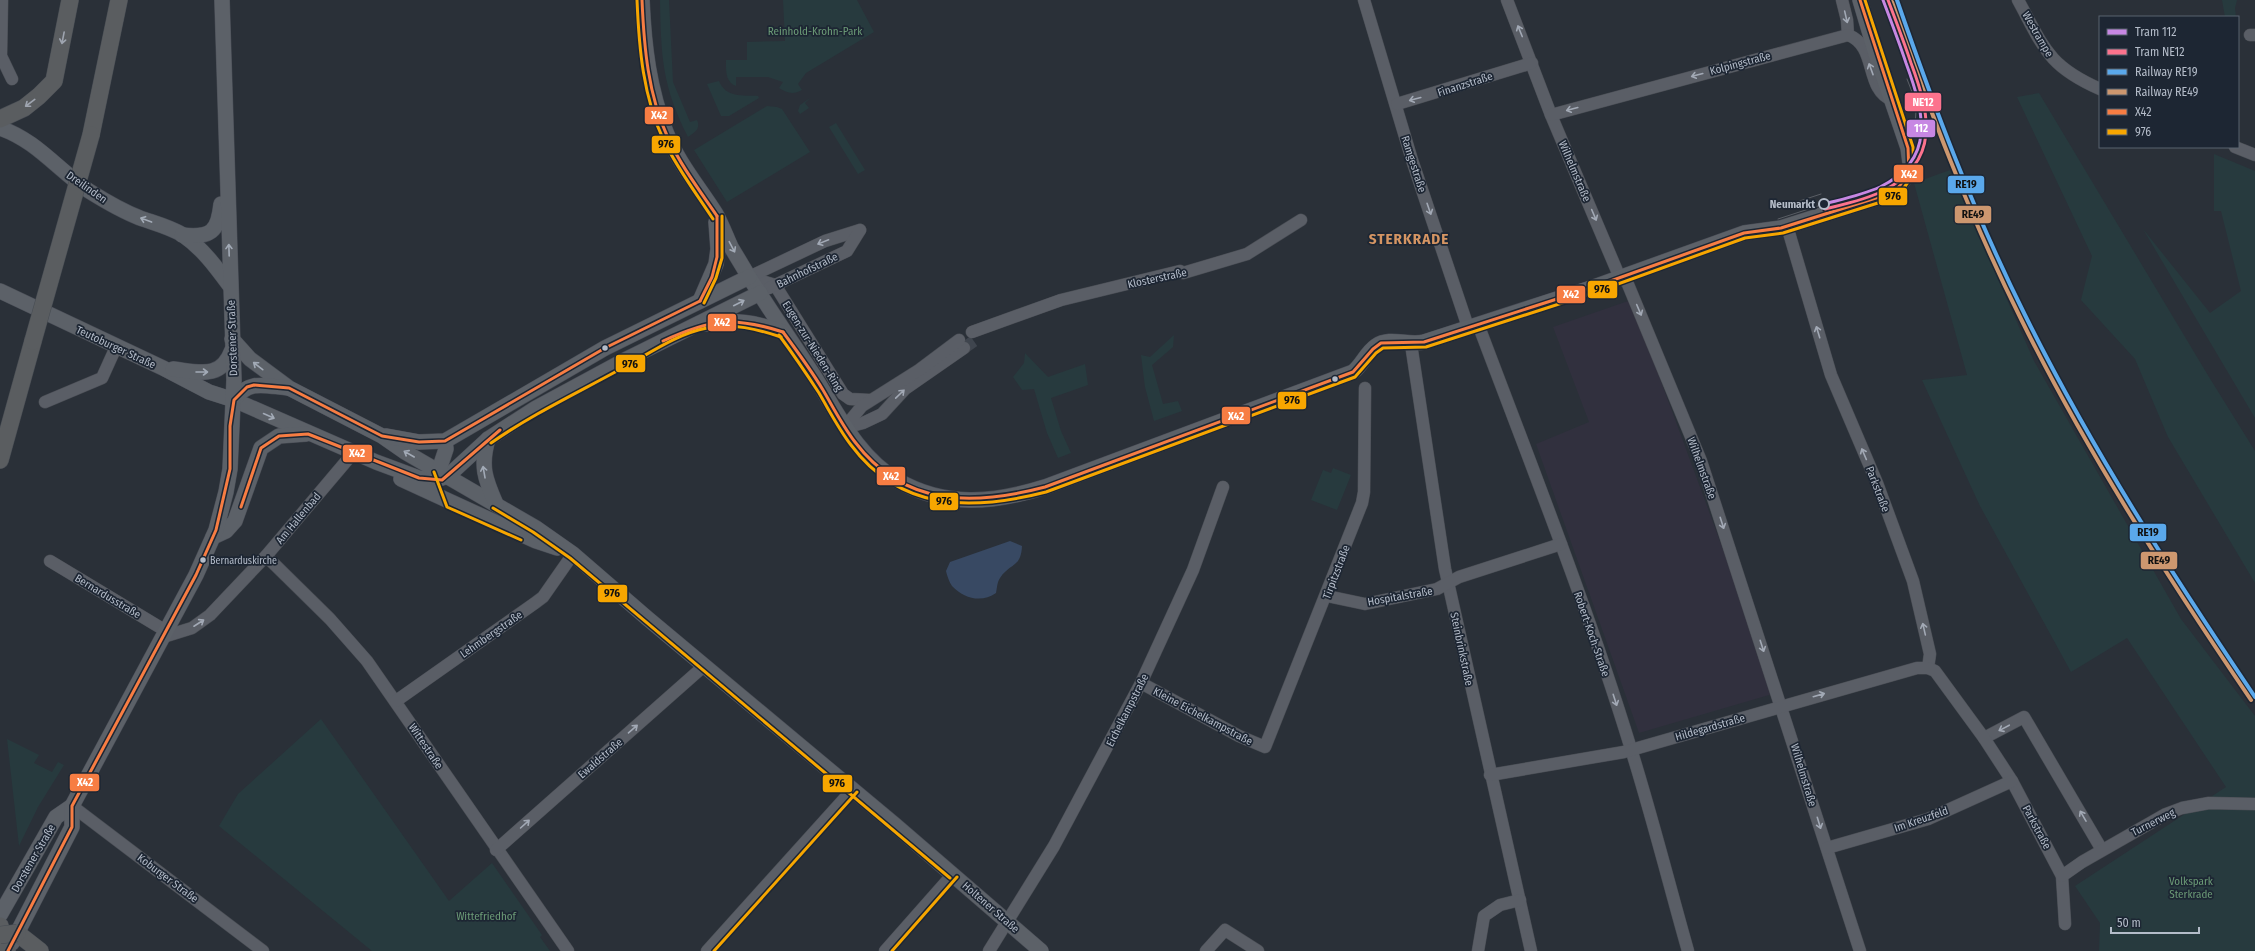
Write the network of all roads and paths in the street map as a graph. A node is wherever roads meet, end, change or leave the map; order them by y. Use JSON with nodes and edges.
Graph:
{"nodes":[{"id":1,"x":2,"y":0,"type":"edge"},
{"id":2,"x":70,"y":0,"type":"edge"},
{"id":3,"x":119,"y":0,"type":"edge"},
{"id":4,"x":222,"y":0,"type":"edge"},
{"id":5,"x":1364,"y":0,"type":"edge"},
{"id":6,"x":1507,"y":0,"type":"edge"},
{"id":7,"x":1842,"y":0,"type":"edge"},
{"id":8,"x":1860,"y":0,"type":"edge"},
{"id":9,"x":2018,"y":0,"type":"edge"},
{"id":10,"x":639,"y":3,"type":"edge"},
{"id":11,"x":1848,"y":35,"type":"junction"},
{"id":12,"x":1532,"y":63,"type":"junction"},
{"id":13,"x":12,"y":79,"type":"dead end"},
{"id":14,"x":2099,"y":89,"type":"edge"},
{"id":15,"x":1892,"y":100,"type":"junction"},
{"id":16,"x":1397,"y":104,"type":"junction"},
{"id":17,"x":1551,"y":115,"type":"junction"},
{"id":18,"x":0,"y":119,"type":"edge"},
{"id":19,"x":0,"y":128,"type":"edge"},
{"id":20,"x":2239,"y":148,"type":"edge"},
{"id":21,"x":2254,"y":152,"type":"edge"},
{"id":22,"x":227,"y":159,"type":"junction"},
{"id":23,"x":717,"y":216,"type":"junction"},
{"id":24,"x":1301,"y":220,"type":"dead end"},
{"id":25,"x":1787,"y":226,"type":"junction"},
{"id":26,"x":182,"y":235,"type":"junction"},
{"id":27,"x":749,"y":277,"type":"junction"},
{"id":28,"x":1620,"y":278,"type":"junction"},
{"id":29,"x":775,"y":285,"type":"junction"},
{"id":30,"x":230,"y":286,"type":"junction"},
{"id":31,"x":0,"y":291,"type":"edge"},
{"id":32,"x":760,"y":293,"type":"junction"},
{"id":33,"x":700,"y":301,"type":"junction"},
{"id":34,"x":1473,"y":325,"type":"junction"},
{"id":35,"x":694,"y":326,"type":"junction"},
{"id":36,"x":783,"y":332,"type":"junction"},
{"id":37,"x":975,"y":336,"type":"tunnel mouth"},
{"id":38,"x":232,"y":344,"type":"junction"},
{"id":39,"x":1411,"y":344,"type":"junction"},
{"id":40,"x":116,"y":347,"type":"junction"},
{"id":41,"x":163,"y":368,"type":"junction"},
{"id":42,"x":289,"y":388,"type":"junction"},
{"id":43,"x":1365,"y":388,"type":"dead end"},
{"id":44,"x":234,"y":400,"type":"junction"},
{"id":45,"x":864,"y":401,"type":"junction"},
{"id":46,"x":45,"y":402,"type":"dead end"},
{"id":47,"x":844,"y":428,"type":"junction"},
{"id":48,"x":308,"y":434,"type":"junction"},
{"id":49,"x":382,"y":436,"type":"junction"},
{"id":50,"x":488,"y":439,"type":"junction"},
{"id":51,"x":445,"y":441,"type":"junction"},
{"id":52,"x":354,"y":452,"type":"junction"},
{"id":53,"x":0,"y":460,"type":"edge"},
{"id":54,"x":376,"y":462,"type":"junction"},
{"id":55,"x":443,"y":475,"type":"junction"},
{"id":56,"x":1223,"y":488,"type":"dead end"},
{"id":57,"x":450,"y":503,"type":"junction"},
{"id":58,"x":496,"y":504,"type":"junction"},
{"id":59,"x":213,"y":537,"type":"junction"},
{"id":60,"x":1561,"y":544,"type":"junction"},
{"id":61,"x":573,"y":554,"type":"junction"},
{"id":62,"x":266,"y":556,"type":"junction"},
{"id":63,"x":50,"y":561,"type":"dead end"},
{"id":64,"x":1448,"y":584,"type":"junction"},
{"id":65,"x":1327,"y":596,"type":"junction"},
{"id":66,"x":165,"y":634,"type":"junction"},
{"id":67,"x":704,"y":666,"type":"junction"},
{"id":68,"x":1928,"y":668,"type":"junction"},
{"id":69,"x":1141,"y":683,"type":"junction"},
{"id":70,"x":396,"y":701,"type":"junction"},
{"id":71,"x":1782,"y":706,"type":"junction"},
{"id":72,"x":1984,"y":738,"type":"junction"},
{"id":73,"x":1265,"y":747,"type":"joint"},
{"id":74,"x":1631,"y":750,"type":"junction"},
{"id":75,"x":1490,"y":776,"type":"junction"},
{"id":76,"x":2012,"y":781,"type":"junction"},
{"id":77,"x":853,"y":789,"type":"junction"},
{"id":78,"x":2255,"y":804,"type":"edge"},
{"id":79,"x":72,"y":806,"type":"junction"},
{"id":80,"x":1827,"y":848,"type":"junction"},
{"id":81,"x":496,"y":850,"type":"junction"},
{"id":82,"x":2102,"y":850,"type":"junction"},
{"id":83,"x":952,"y":874,"type":"junction"},
{"id":84,"x":2062,"y":876,"type":"junction"},
{"id":85,"x":1520,"y":900,"type":"junction"},
{"id":86,"x":0,"y":915,"type":"edge"},
{"id":87,"x":1007,"y":921,"type":"junction"},
{"id":88,"x":2065,"y":924,"type":"dead end"},
{"id":89,"x":0,"y":926,"type":"edge"},
{"id":90,"x":17,"y":933,"type":"junction"},
{"id":91,"x":0,"y":935,"type":"edge"},
{"id":92,"x":7,"y":951,"type":"edge"},
{"id":93,"x":40,"y":951,"type":"edge"},
{"id":94,"x":263,"y":951,"type":"edge"},
{"id":95,"x":568,"y":951,"type":"edge"},
{"id":96,"x":708,"y":951,"type":"edge"},
{"id":97,"x":886,"y":951,"type":"edge"},
{"id":98,"x":989,"y":951,"type":"edge"},
{"id":99,"x":1041,"y":951,"type":"edge"},
{"id":100,"x":1206,"y":951,"type":"edge"},
{"id":101,"x":1258,"y":951,"type":"edge"},
{"id":102,"x":1478,"y":951,"type":"edge"},
{"id":103,"x":1531,"y":951,"type":"edge"},
{"id":104,"x":1688,"y":951,"type":"edge"},
{"id":105,"x":1860,"y":951,"type":"edge"}],
"edges":[{"from":1,"to":13,"type":"street"},
{"from":2,"to":18,"type":"highway","one_way":true},
{"from":3,"to":53,"type":"highway","bridge":true},
{"from":4,"to":22,"type":"main road","name":"Dorstener Straße"},
{"from":5,"to":16,"type":"street","name":"Ramgestraße"},
{"from":12,"to":6,"type":"street","name":"Wilhelmstraße","one_way":true},
{"from":7,"to":11,"type":"street","one_way":true},
{"from":8,"to":15,"type":"main road"},
{"from":9,"to":14,"type":"street","name":"Westrampe"},
{"from":10,"to":23,"type":"main road","name":"Eugen-zur-Nieden-Ring"},
{"from":15,"to":11,"type":"street","one_way":true},
{"from":11,"to":17,"type":"street","name":"Kolpingstraße","one_way":true},
{"from":12,"to":16,"type":"street","name":"Finanzstraße","one_way":true},
{"from":12,"to":17,"type":"street","name":"Wilhelmstraße"},
{"from":15,"to":25,"type":"main road","name":"Eugen-zur-Nieden-Ring"},
{"from":16,"to":34,"type":"street","name":"Ramgestraße","one_way":true},
{"from":17,"to":28,"type":"street","name":"Wilhelmstraße","one_way":true},
{"from":26,"to":19,"type":"main road","name":"Dreilinden","one_way":true},
{"from":20,"to":21,"type":"street"},
{"from":22,"to":26,"type":"main road","name":"Dreilinden"},
{"from":30,"to":22,"type":"main road","name":"Dorstener Straße","one_way":true},
{"from":23,"to":27,"type":"main road","name":"Eugen-zur-Nieden-Ring","one_way":true},
{"from":23,"to":33,"type":"main road"},
{"from":24,"to":37,"type":"street","name":"Klosterstraße"},
{"from":25,"to":28,"type":"main road","name":"Eugen-zur-Nieden-Ring"},
{"from":68,"to":25,"type":"street","name":"Parkstraße","one_way":true},
{"from":26,"to":30,"type":"main road","name":"Dreilinden"},
{"from":27,"to":29,"type":"street"},
{"from":29,"to":27,"type":"street","name":"Bahnhofstraße","one_way":true},
{"from":27,"to":32,"type":"main road","name":"Eugen-zur-Nieden-Ring"},
{"from":27,"to":33,"type":"main road","name":"Bahnhofstraße"},
{"from":28,"to":34,"type":"main road","name":"Eugen-zur-Nieden-Ring"},
{"from":28,"to":71,"type":"street","name":"Wilhelmstraße","one_way":true},
{"from":29,"to":32,"type":"street","name":"Bahnhofstraße"},
{"from":29,"to":45,"type":"street","name":"Eugen-zur-Nieden-Ring"},
{"from":30,"to":38,"type":"main road","name":"Dorstener Straße"},
{"from":31,"to":40,"type":"main road","name":"Teutoburger Straße"},
{"from":35,"to":32,"type":"main road","name":"Bahnhofstraße","one_way":true},
{"from":32,"to":36,"type":"main road","name":"Eugen-zur-Nieden-Ring"},
{"from":33,"to":51,"type":"main road","name":"Bahnhofstraße"},
{"from":34,"to":39,"type":"main road","name":"Eugen-zur-Nieden-Ring"},
{"from":34,"to":60,"type":"street","name":"Robert-Koch-Straße"},
{"from":35,"to":36,"type":"main road"},
{"from":35,"to":50,"type":"main road","name":"Bahnhofstraße"},
{"from":36,"to":47,"type":"main road","name":"Eugen-zur-Nieden-Ring"},
{"from":41,"to":38,"type":"main road","one_way":true},
{"from":42,"to":38,"type":"main road","name":"Holtener Straße","one_way":true},
{"from":38,"to":44,"type":"main road","name":"Dorstener Straße"},
{"from":39,"to":47,"type":"main road","name":"Eugen-zur-Nieden-Ring"},
{"from":39,"to":64,"type":"street","name":"Steinbrinkstraße"},
{"from":40,"to":41,"type":"main road","name":"Teutoburger Straße"},
{"from":40,"to":46,"type":"street"},
{"from":41,"to":44,"type":"main road","name":"Teutoburger Straße"},
{"from":42,"to":44,"type":"main road"},
{"from":42,"to":49,"type":"main road","name":"Holtener Straße"},
{"from":43,"to":65,"type":"street","name":"Tirpitzstraße"},
{"from":44,"to":48,"type":"main road","name":"Holtener Straße","one_way":true},
{"from":44,"to":59,"type":"main road","name":"Dorstener Straße"},
{"from":45,"to":47,"type":"street"},
{"from":47,"to":45,"type":"street","one_way":true},
{"from":48,"to":52,"type":"main road","name":"Holtener Straße"},
{"from":48,"to":59,"type":"main road"},
{"from":49,"to":51,"type":"main road","name":"Bahnhofstraße"},
{"from":55,"to":49,"type":"main road","name":"Holtener Straße","one_way":true},
{"from":50,"to":55,"type":"main road","name":"Bahnhofstraße"},
{"from":58,"to":50,"type":"main road","one_way":true},
{"from":51,"to":55,"type":"main road"},
{"from":52,"to":54,"type":"main road","name":"Holtener Straße"},
{"from":52,"to":62,"type":"street","name":"Am Hallenbad"},
{"from":54,"to":55,"type":"main road","name":"Holtener Straße"},
{"from":54,"to":57,"type":"main road","name":"Holtener Straße"},
{"from":55,"to":57,"type":"main road"},
{"from":55,"to":58,"type":"main road","name":"Holtener Straße"},
{"from":56,"to":69,"type":"street","name":"Eichelkampstraße"},
{"from":57,"to":61,"type":"main road","name":"Holtener Straße"},
{"from":58,"to":61,"type":"main road","name":"Holtener Straße"},
{"from":59,"to":66,"type":"main road","name":"Dorstener Straße"},
{"from":60,"to":64,"type":"street","name":"Hospitalstraße"},
{"from":60,"to":74,"type":"street","name":"Robert-Koch-Straße","one_way":true},
{"from":61,"to":67,"type":"main road","name":"Holtener Straße"},
{"from":61,"to":70,"type":"street","name":"Lehmbergstraße"},
{"from":66,"to":62,"type":"street","name":"Am Hallenbad","one_way":true},
{"from":62,"to":70,"type":"street","name":"Wittestraße"},
{"from":63,"to":66,"type":"street","name":"Bernardusstraße"},
{"from":64,"to":65,"type":"street","name":"Hospitalstraße"},
{"from":64,"to":75,"type":"street","name":"Steinbrinkstraße"},
{"from":65,"to":73,"type":"street","name":"Tirpitzstraße"},
{"from":66,"to":79,"type":"main road","name":"Dorstener Straße"},
{"from":67,"to":77,"type":"main road","name":"Holtener Straße"},
{"from":81,"to":67,"type":"street","name":"Ewaldstraße","one_way":true},
{"from":71,"to":68,"type":"street","name":"Hildegardstraße","one_way":true},
{"from":68,"to":72,"type":"street","name":"Parkstraße"},
{"from":69,"to":73,"type":"street","name":"Kleine Eichelkampstraße"},
{"from":69,"to":87,"type":"street","name":"Eichelkampstraße"},
{"from":70,"to":81,"type":"street","name":"Wittestraße"},
{"from":71,"to":74,"type":"street","name":"Hildegardstraße"},
{"from":71,"to":80,"type":"street","name":"Wilhelmstraße","one_way":true},
{"from":72,"to":76,"type":"street","name":"Parkstraße"},
{"from":82,"to":72,"type":"street","one_way":true},
{"from":74,"to":75,"type":"street","name":"Hildegardstraße"},
{"from":74,"to":104,"type":"street","name":"Robert-Koch-Straße"},
{"from":75,"to":85,"type":"street","name":"Steinbrinkstraße"},
{"from":76,"to":80,"type":"street","name":"Im Kreuzfeld"},
{"from":76,"to":84,"type":"street","name":"Parkstraße"},
{"from":77,"to":83,"type":"main road","name":"Holtener Straße"},
{"from":77,"to":96,"type":"street"},
{"from":78,"to":82,"type":"street","name":"Turnerweg"},
{"from":79,"to":86,"type":"main road","name":"Dorstener Straße"},
{"from":79,"to":90,"type":"main road","name":"Dorstener Straße"},
{"from":79,"to":94,"type":"street","name":"Koburger Straße"},
{"from":80,"to":105,"type":"street","name":"Wilhelmstraße"},
{"from":81,"to":95,"type":"street","name":"Wittestraße"},
{"from":82,"to":84,"type":"street","name":"Turnerweg"},
{"from":83,"to":87,"type":"main road","name":"Holtener Straße"},
{"from":83,"to":97,"type":"street"},
{"from":84,"to":88,"type":"street","name":"Parkstraße"},
{"from":85,"to":102,"type":"street"},
{"from":85,"to":103,"type":"street","name":"Steinbrinkstraße"},
{"from":87,"to":98,"type":"street","name":"Eichelkampstraße"},
{"from":87,"to":99,"type":"main road","name":"Holtener Straße"},
{"from":89,"to":92,"type":"highway"},
{"from":90,"to":91,"type":"highway","bridge":true},
{"from":90,"to":92,"type":"main road","name":"Dorstener Straße"},
{"from":90,"to":93,"type":"highway"},
{"from":100,"to":101,"type":"street"}]}
